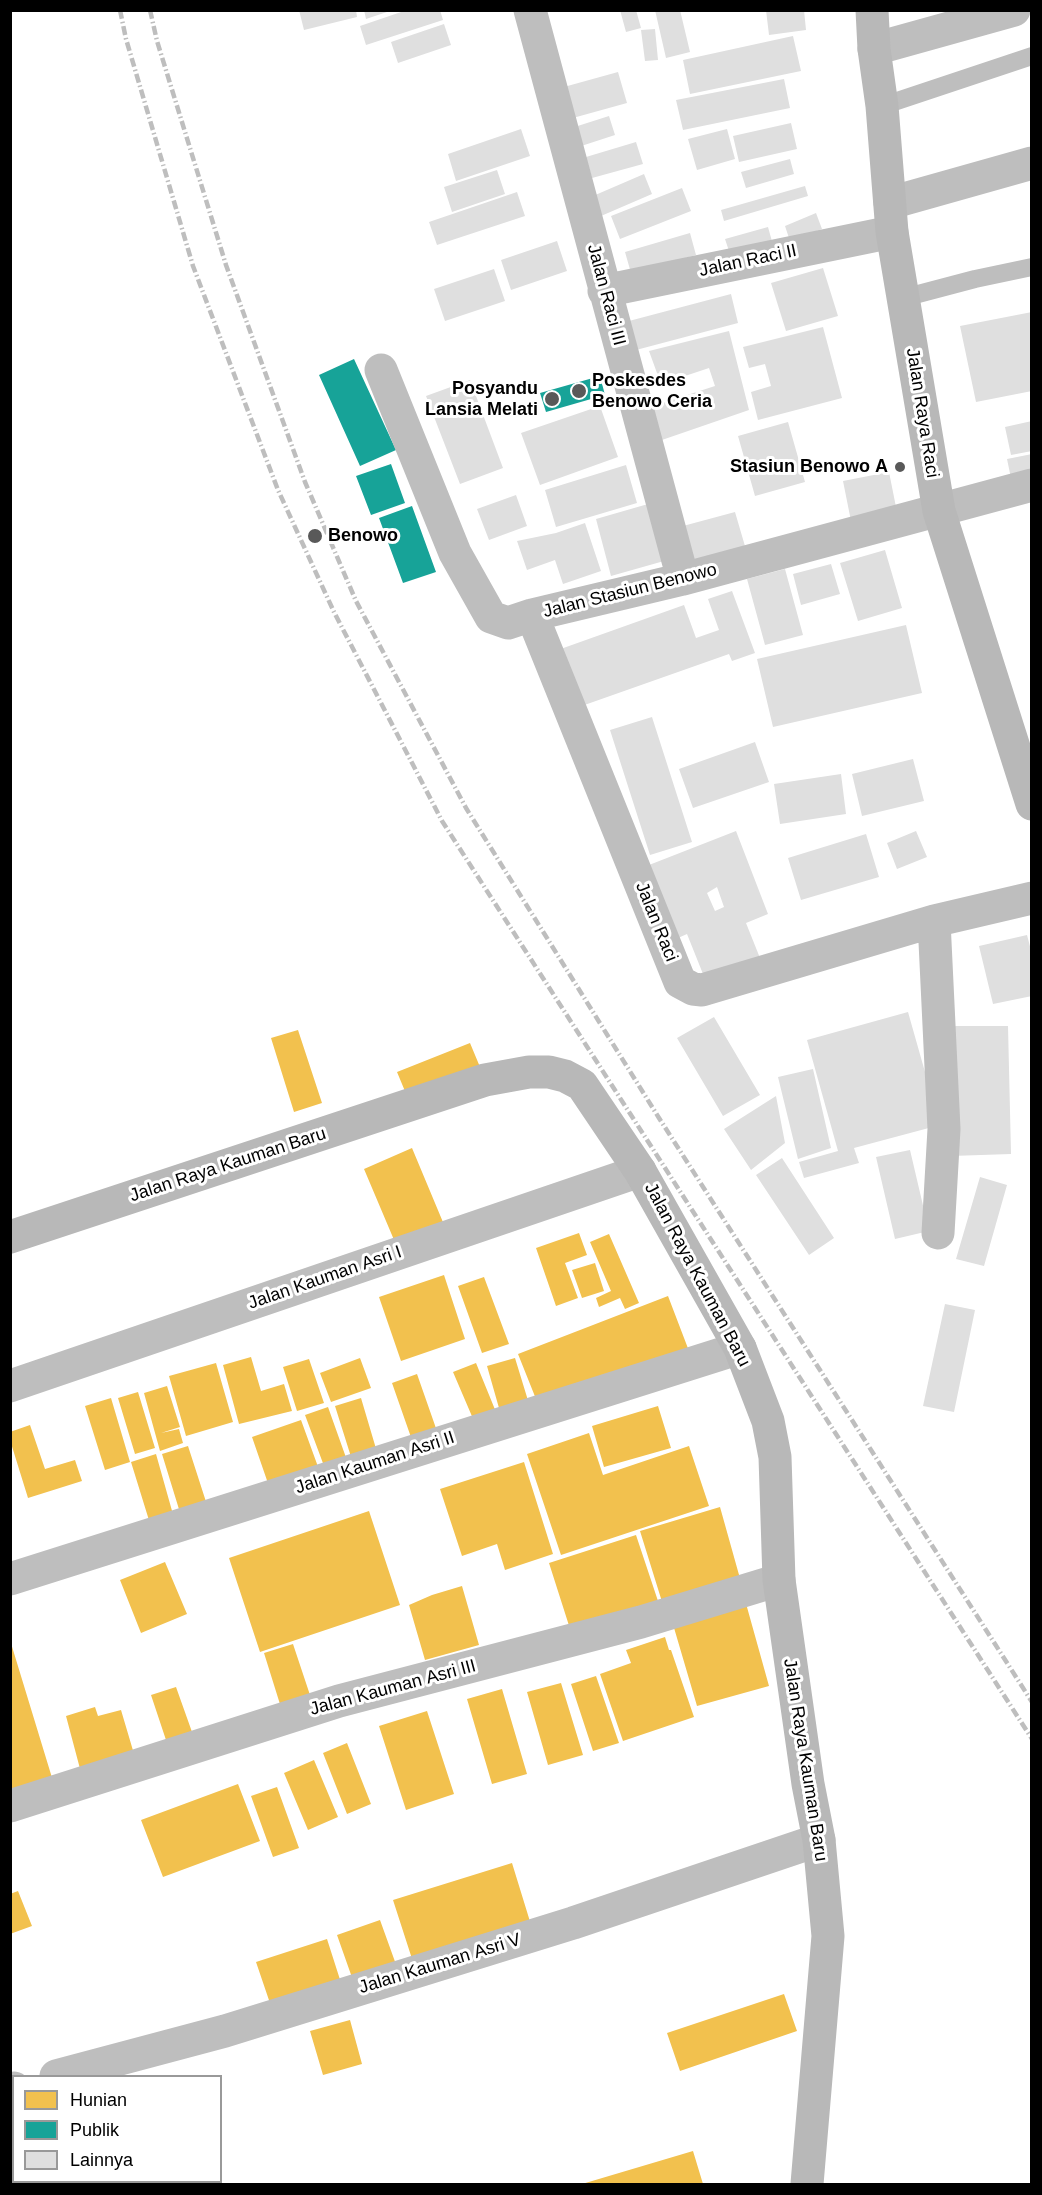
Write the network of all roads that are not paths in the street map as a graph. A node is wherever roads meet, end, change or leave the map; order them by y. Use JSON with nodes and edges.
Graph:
{"nodes":[{"id":1,"x":530,"y":10,"type":"edge"},
{"id":2,"x":872,"y":10,"type":"edge"},
{"id":3,"x":1014,"y":10,"type":"edge"},
{"id":4,"x":874,"y":49,"type":"junction"},
{"id":5,"x":1032,"y":56,"type":"edge"},
{"id":6,"x":882,"y":106,"type":"junction"},
{"id":7,"x":1032,"y":163,"type":"edge"},
{"id":8,"x":891,"y":218,"type":"junction"},
{"id":9,"x":1032,"y":267,"type":"edge"},
{"id":10,"x":604,"y":291,"type":"junction"},
{"id":11,"x":903,"y":298,"type":"junction"},
{"id":12,"x":381,"y":370,"type":"dead end"},
{"id":13,"x":1032,"y":485,"type":"edge"},
{"id":14,"x":939,"y":511,"type":"junction"},
{"id":15,"x":683,"y":579,"type":"junction"},
{"id":16,"x":532,"y":615,"type":"junction"},
{"id":17,"x":1032,"y":804,"type":"edge"},
{"id":18,"x":1032,"y":898,"type":"edge"},
{"id":19,"x":934,"y":921,"type":"junction"},
{"id":20,"x":640,"y":1171,"type":"junction"},
{"id":21,"x":938,"y":1233,"type":"dead end"},
{"id":22,"x":10,"y":1237,"type":"edge"},
{"id":23,"x":740,"y":1348,"type":"junction"},
{"id":24,"x":10,"y":1386,"type":"edge"},
{"id":25,"x":10,"y":1579,"type":"edge"},
{"id":26,"x":779,"y":1580,"type":"junction"},
{"id":27,"x":10,"y":1806,"type":"edge"},
{"id":28,"x":819,"y":1840,"type":"junction"},
{"id":29,"x":60,"y":2075,"type":"edge"},
{"id":30,"x":807,"y":2184,"type":"edge"}],
"edges":[{"from":1,"to":10,"type":"street","name":"Jalan Raci III"},
{"from":2,"to":4,"type":"street","name":"Jalan Raya Raci"},
{"from":3,"to":4,"type":"street"},
{"from":4,"to":6,"type":"street","name":"Jalan Raya Raci"},
{"from":5,"to":6,"type":"lane"},
{"from":6,"to":8,"type":"street","name":"Jalan Raya Raci"},
{"from":7,"to":8,"type":"street","name":"Jalan Raci II"},
{"from":8,"to":10,"type":"street","name":"Jalan Raci II"},
{"from":8,"to":11,"type":"street","name":"Jalan Raya Raci"},
{"from":9,"to":11,"type":"lane"},
{"from":10,"to":15,"type":"street","name":"Jalan Raci III"},
{"from":11,"to":14,"type":"street","name":"Jalan Raya Raci"},
{"from":12,"to":16,"type":"street","name":"Jalan Stasiun Benowo"},
{"from":13,"to":14,"type":"street","name":"Jalan Stasiun Benowo"},
{"from":14,"to":15,"type":"street","name":"Jalan Stasiun Benowo"},
{"from":14,"to":17,"type":"street","name":"Jalan Raya Raci"},
{"from":15,"to":16,"type":"street","name":"Jalan Stasiun Benowo"},
{"from":16,"to":19,"type":"street","name":"Jalan Raci"},
{"from":18,"to":19,"type":"street","name":"Jalan Raci"},
{"from":19,"to":21,"type":"street"},
{"from":20,"to":22,"type":"street","name":"Jalan Raya Kauman Baru"},
{"from":20,"to":23,"type":"street","name":"Jalan Raya Kauman Baru"},
{"from":20,"to":24,"type":"street","name":"Jalan Kauman Asri I"},
{"from":23,"to":25,"type":"street","name":"Jalan Kauman Asri II"},
{"from":23,"to":26,"type":"street","name":"Jalan Raya Kauman Baru"},
{"from":26,"to":27,"type":"street","name":"Jalan Kauman Asri III"},
{"from":26,"to":28,"type":"street","name":"Jalan Raya Kauman Baru"},
{"from":28,"to":29,"type":"street","name":"Jalan Kauman Asri V"},
{"from":28,"to":30,"type":"street","name":"Jalan Raya Kauman Baru"}]}
